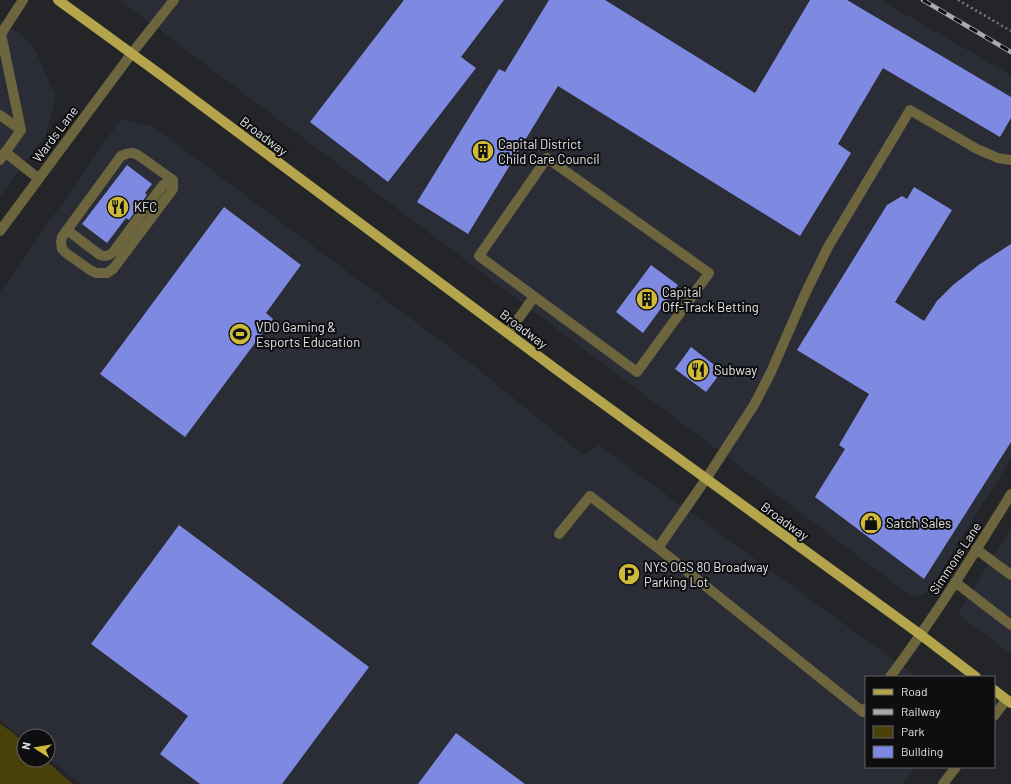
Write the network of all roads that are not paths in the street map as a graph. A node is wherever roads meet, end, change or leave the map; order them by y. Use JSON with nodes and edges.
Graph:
{"nodes":[{"id":1,"x":23,"y":0,"type":"edge"},
{"id":2,"x":58,"y":0,"type":"edge"},
{"id":3,"x":174,"y":0,"type":"edge"},
{"id":4,"x":0,"y":33,"type":"edge"},
{"id":5,"x":132,"y":53,"type":"junction"},
{"id":6,"x":0,"y":115,"type":"edge"},
{"id":7,"x":21,"y":130,"type":"junction"},
{"id":8,"x":3,"y":156,"type":"edge"},
{"id":9,"x":1011,"y":160,"type":"edge"},
{"id":10,"x":39,"y":179,"type":"junction"},
{"id":11,"x":173,"y":180,"type":"junction"},
{"id":12,"x":67,"y":230,"type":"junction"},
{"id":13,"x":0,"y":231,"type":"edge"},
{"id":14,"x":534,"y":297,"type":"junction"},
{"id":15,"x":508,"y":333,"type":"junction"},
{"id":16,"x":706,"y":479,"type":"junction"},
{"id":17,"x":1011,"y":494,"type":"edge"},
{"id":18,"x":559,"y":534,"type":"dead end"},
{"id":19,"x":658,"y":548,"type":"junction"},
{"id":20,"x":976,"y":549,"type":"junction"},
{"id":21,"x":1011,"y":575,"type":"edge"},
{"id":22,"x":955,"y":582,"type":"junction"},
{"id":23,"x":1011,"y":626,"type":"edge"},
{"id":24,"x":921,"y":635,"type":"junction"},
{"id":25,"x":891,"y":676,"type":"edge"},
{"id":26,"x":975,"y":676,"type":"edge"},
{"id":27,"x":995,"y":691,"type":"edge"},
{"id":28,"x":1009,"y":701,"type":"edge"},
{"id":29,"x":865,"y":709,"type":"edge"},
{"id":30,"x":995,"y":715,"type":"edge"},
{"id":31,"x":955,"y":768,"type":"edge"},
{"id":32,"x":943,"y":784,"type":"edge"}],
"edges":[{"from":1,"to":4,"type":"street"},
{"from":2,"to":5,"type":"main road","name":"Broadway"},
{"from":3,"to":5,"type":"street","name":"Wards Lane"},
{"from":4,"to":7,"type":"street"},
{"from":5,"to":10,"type":"street","name":"Wards Lane"},
{"from":5,"to":15,"type":"main road","name":"Broadway"},
{"from":6,"to":7,"type":"street"},
{"from":7,"to":8,"type":"street"},
{"from":8,"to":10,"type":"street"},
{"from":9,"to":16,"type":"street"},
{"from":10,"to":13,"type":"street","name":"Wards Lane"},
{"from":11,"to":12,"type":"street"},
{"from":11,"to":12,"type":"street"},
{"from":11,"to":12,"type":"street"},
{"from":14,"to":14,"type":"street"},
{"from":14,"to":15,"type":"street"},
{"from":15,"to":16,"type":"main road","name":"Broadway"},
{"from":16,"to":19,"type":"street"},
{"from":16,"to":24,"type":"main road","name":"Broadway"},
{"from":17,"to":20,"type":"street","name":"Simmons Lane"},
{"from":18,"to":19,"type":"street"},
{"from":19,"to":29,"type":"street"},
{"from":20,"to":21,"type":"street"},
{"from":20,"to":22,"type":"street","name":"Simmons Lane"},
{"from":22,"to":23,"type":"street"},
{"from":22,"to":24,"type":"street","name":"Simmons Lane"},
{"from":24,"to":25,"type":"street","name":"Simmons Lane"},
{"from":24,"to":26,"type":"main road","name":"Broadway"},
{"from":27,"to":28,"type":"main road"},
{"from":28,"to":30,"type":"street"},
{"from":31,"to":32,"type":"street"}]}
